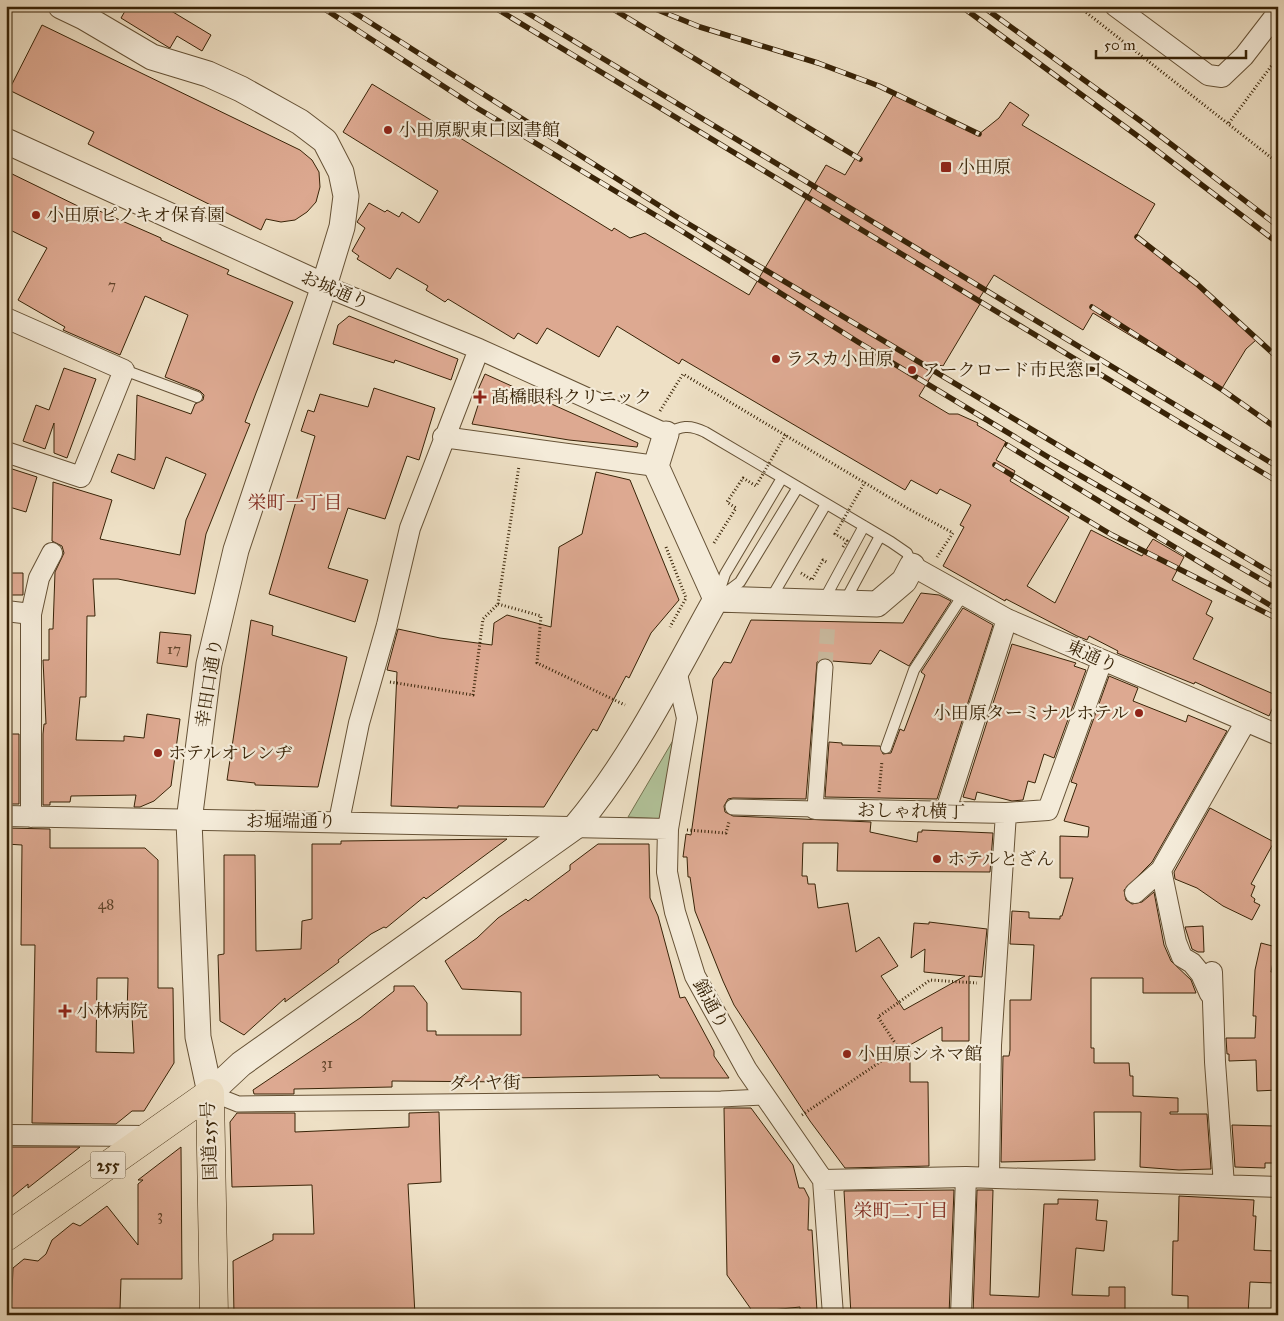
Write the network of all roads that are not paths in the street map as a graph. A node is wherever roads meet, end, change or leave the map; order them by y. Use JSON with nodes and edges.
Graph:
{"nodes":[{"id":1,"x":61,"y":6,"type":"edge"},
{"id":2,"x":1115,"y":6,"type":"edge"},
{"id":3,"x":1278,"y":12,"type":"edge"},
{"id":4,"x":6,"y":141,"type":"edge"},
{"id":5,"x":324,"y":286,"type":"junction"},
{"id":6,"x":6,"y":318,"type":"edge"},
{"id":7,"x":479,"y":349,"type":"junction"},
{"id":8,"x":124,"y":370,"type":"junction"},
{"id":9,"x":197,"y":397,"type":"dead end"},
{"id":10,"x":662,"y":424,"type":"junction"},
{"id":11,"x":444,"y":437,"type":"junction"},
{"id":12,"x":6,"y":452,"type":"edge"},
{"id":13,"x":656,"y":466,"type":"junction"},
{"id":14,"x":782,"y":478,"type":"junction"},
{"id":15,"x":798,"y":487,"type":"junction"},
{"id":16,"x":826,"y":504,"type":"junction"},
{"id":17,"x":864,"y":526,"type":"junction"},
{"id":18,"x":880,"y":536,"type":"junction"},
{"id":19,"x":52,"y":553,"type":"dead end"},
{"id":20,"x":922,"y":565,"type":"junction"},
{"id":21,"x":963,"y":594,"type":"junction"},
{"id":22,"x":716,"y":599,"type":"junction"},
{"id":23,"x":769,"y":601,"type":"junction"},
{"id":24,"x":833,"y":603,"type":"junction"},
{"id":25,"x":6,"y":611,"type":"edge"},
{"id":26,"x":31,"y":614,"type":"junction"},
{"id":27,"x":1008,"y":619,"type":"junction"},
{"id":28,"x":1102,"y":661,"type":"junction"},
{"id":29,"x":825,"y":667,"type":"tunnel mouth"},
{"id":30,"x":676,"y":670,"type":"junction"},
{"id":31,"x":1246,"y":721,"type":"junction"},
{"id":32,"x":1278,"y":735,"type":"edge"},
{"id":33,"x":886,"y":748,"type":"road end"},
{"id":34,"x":733,"y":807,"type":"road end"},
{"id":35,"x":815,"y":809,"type":"junction"},
{"id":36,"x":946,"y":810,"type":"junction"},
{"id":37,"x":1006,"y":813,"type":"junction"},
{"id":38,"x":6,"y":816,"type":"edge"},
{"id":39,"x":31,"y":816,"type":"junction"},
{"id":40,"x":188,"y":821,"type":"junction"},
{"id":41,"x":339,"y":821,"type":"junction"},
{"id":42,"x":576,"y":826,"type":"junction"},
{"id":43,"x":674,"y":829,"type":"junction"},
{"id":44,"x":1162,"y":870,"type":"junction"},
{"id":45,"x":1135,"y":893,"type":"dead end"},
{"id":46,"x":1212,"y":972,"type":"dead end"},
{"id":47,"x":1213,"y":1000,"type":"junction"},
{"id":48,"x":210,"y":1093,"type":"junction"},
{"id":49,"x":763,"y":1097,"type":"junction"},
{"id":50,"x":6,"y":1135,"type":"edge"},
{"id":51,"x":149,"y":1136,"type":"junction"},
{"id":52,"x":966,"y":1177,"type":"junction"},
{"id":53,"x":989,"y":1177,"type":"junction"},
{"id":54,"x":823,"y":1180,"type":"junction"},
{"id":55,"x":1224,"y":1185,"type":"junction"},
{"id":56,"x":1278,"y":1187,"type":"edge"},
{"id":57,"x":6,"y":1237,"type":"edge"},
{"id":58,"x":214,"y":1315,"type":"edge"},
{"id":59,"x":833,"y":1315,"type":"edge"},
{"id":60,"x":961,"y":1315,"type":"edge"}],
"edges":[{"from":1,"to":5,"type":"street","name":"幸田口通り"},
{"from":2,"to":3,"type":"street"},
{"from":4,"to":5,"type":"street","name":"お城通り"},
{"from":5,"to":7,"type":"street","name":"お城通り"},
{"from":5,"to":40,"type":"street","name":"幸田口通り"},
{"from":6,"to":8,"type":"street"},
{"from":7,"to":10,"type":"street","name":"お城通り"},
{"from":7,"to":11,"type":"street"},
{"from":8,"to":9,"type":"lane"},
{"from":8,"to":12,"type":"street"},
{"from":10,"to":13,"type":"street"},
{"from":10,"to":14,"type":"lane"},
{"from":11,"to":13,"type":"street"},
{"from":11,"to":41,"type":"street"},
{"from":13,"to":22,"type":"street"},
{"from":14,"to":15,"type":"lane"},
{"from":14,"to":22,"type":"lane"},
{"from":15,"to":16,"type":"lane"},
{"from":15,"to":22,"type":"lane"},
{"from":16,"to":17,"type":"lane"},
{"from":16,"to":23,"type":"lane"},
{"from":17,"to":18,"type":"lane"},
{"from":17,"to":24,"type":"lane"},
{"from":18,"to":20,"type":"lane"},
{"from":18,"to":24,"type":"lane"},
{"from":19,"to":26,"type":"street"},
{"from":20,"to":21,"type":"street","name":"東通り"},
{"from":20,"to":24,"type":"street"},
{"from":21,"to":27,"type":"street","name":"東通り"},
{"from":21,"to":33,"type":"lane"},
{"from":22,"to":23,"type":"street"},
{"from":22,"to":30,"type":"street"},
{"from":23,"to":24,"type":"street"},
{"from":25,"to":26,"type":"street"},
{"from":26,"to":39,"type":"street"},
{"from":27,"to":28,"type":"street","name":"東通り"},
{"from":27,"to":36,"type":"street"},
{"from":28,"to":31,"type":"street","name":"東通り"},
{"from":28,"to":37,"type":"street","name":"おしゃれ横丁"},
{"from":29,"to":35,"type":"street"},
{"from":30,"to":42,"type":"street"},
{"from":30,"to":43,"type":"street","name":"錦通り"},
{"from":31,"to":32,"type":"street","name":"東通り"},
{"from":31,"to":44,"type":"street"},
{"from":34,"to":35,"type":"street","name":"おしゃれ横丁"},
{"from":35,"to":36,"type":"street","name":"おしゃれ横丁"},
{"from":36,"to":37,"type":"street","name":"おしゃれ横丁"},
{"from":37,"to":53,"type":"street"},
{"from":38,"to":39,"type":"street","name":"お堀端通り"},
{"from":39,"to":40,"type":"street","name":"お堀端通り"},
{"from":40,"to":41,"type":"street","name":"お堀端通り"},
{"from":40,"to":48,"type":"street","name":"幸田口通り"},
{"from":41,"to":42,"type":"street","name":"お堀端通り"},
{"from":42,"to":43,"type":"street","name":"お堀端通り"},
{"from":42,"to":48,"type":"street"},
{"from":43,"to":49,"type":"street","name":"錦通り"},
{"from":44,"to":45,"type":"street"},
{"from":44,"to":47,"type":"street"},
{"from":46,"to":47,"type":"street"},
{"from":47,"to":55,"type":"street"},
{"from":48,"to":49,"type":"street","name":"ダイヤ街"},
{"from":48,"to":51,"type":"highway","name":"国道255号","number":"255"},
{"from":48,"to":58,"type":"highway","name":"国道255号"},
{"from":49,"to":54,"type":"street","name":"錦通り"},
{"from":50,"to":51,"type":"street"},
{"from":51,"to":57,"type":"highway","name":"国道255号","number":"255"},
{"from":52,"to":53,"type":"street"},
{"from":52,"to":54,"type":"street"},
{"from":52,"to":60,"type":"street"},
{"from":53,"to":55,"type":"street"},
{"from":54,"to":59,"type":"street"},
{"from":55,"to":56,"type":"street"}]}
